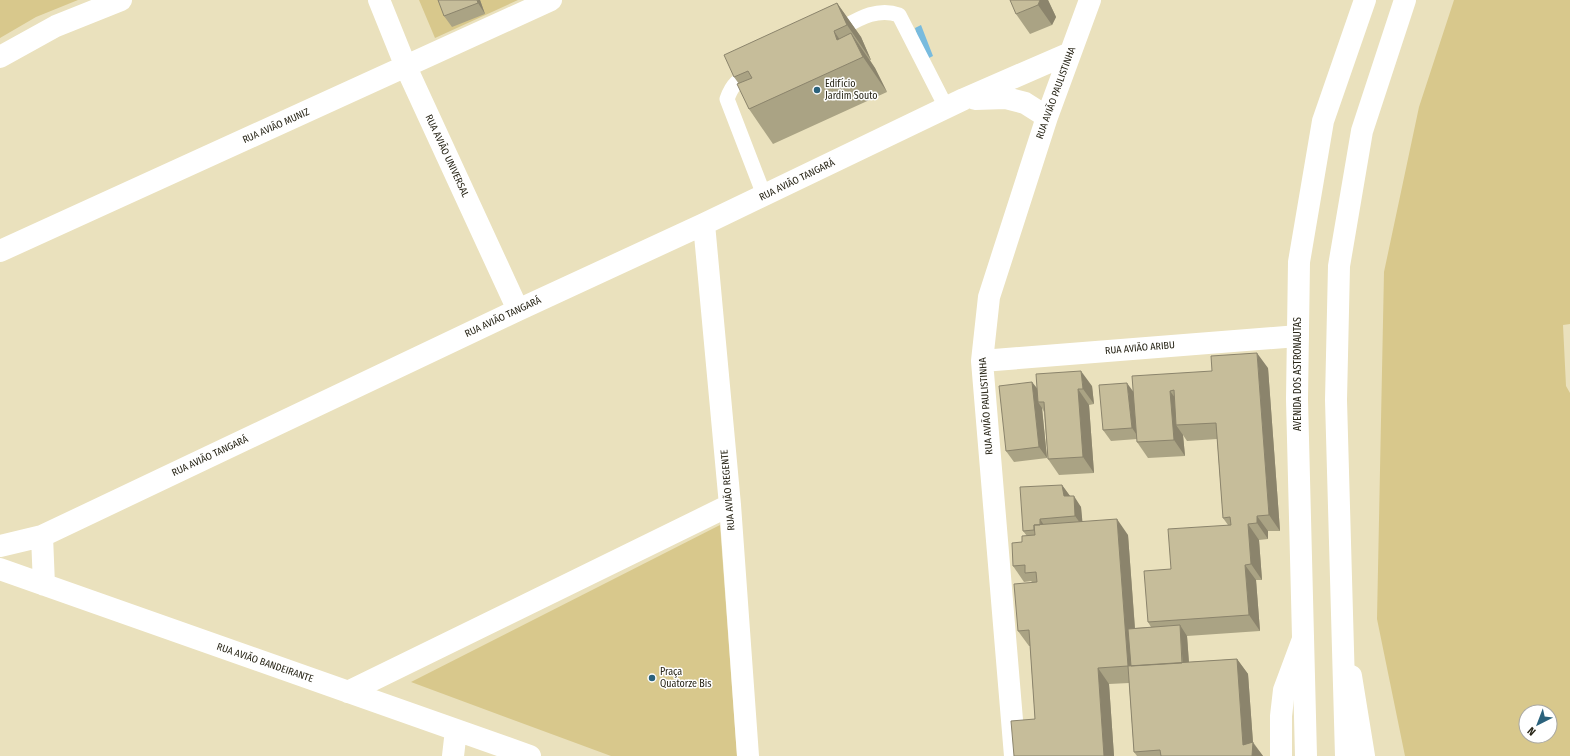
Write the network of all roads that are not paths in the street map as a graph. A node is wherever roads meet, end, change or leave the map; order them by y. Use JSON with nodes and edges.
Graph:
{"nodes":[{"id":1,"x":121,"y":0,"type":"edge"},
{"id":2,"x":379,"y":0,"type":"edge"},
{"id":3,"x":552,"y":0,"type":"edge"},
{"id":4,"x":1090,"y":0,"type":"edge"},
{"id":5,"x":1365,"y":0,"type":"edge"},
{"id":6,"x":1405,"y":0,"type":"edge"},
{"id":7,"x":823,"y":38,"type":"edge"},
{"id":8,"x":1070,"y":53,"type":"junction"},
{"id":9,"x":0,"y":57,"type":"edge"},
{"id":10,"x":766,"y":66,"type":"edge"},
{"id":11,"x":406,"y":67,"type":"junction"},
{"id":12,"x":955,"y":103,"type":"junction"},
{"id":13,"x":1047,"y":117,"type":"junction"},
{"id":14,"x":764,"y":195,"type":"junction"},
{"id":15,"x":704,"y":224,"type":"junction"},
{"id":16,"x":0,"y":252,"type":"edge"},
{"id":17,"x":518,"y":310,"type":"junction"},
{"id":18,"x":1298,"y":336,"type":"junction"},
{"id":19,"x":982,"y":361,"type":"junction"},
{"id":20,"x":730,"y":506,"type":"junction"},
{"id":21,"x":42,"y":536,"type":"junction"},
{"id":22,"x":0,"y":546,"type":"edge"},
{"id":23,"x":0,"y":569,"type":"edge"},
{"id":24,"x":44,"y":585,"type":"junction"},
{"id":25,"x":1342,"y":626,"type":"junction"},
{"id":26,"x":1303,"y":639,"type":"junction"},
{"id":27,"x":348,"y":692,"type":"junction"},
{"id":28,"x":456,"y":730,"type":"junction"},
{"id":29,"x":453,"y":756,"type":"edge"},
{"id":30,"x":530,"y":756,"type":"edge"},
{"id":31,"x":748,"y":756,"type":"edge"},
{"id":32,"x":1015,"y":756,"type":"edge"},
{"id":33,"x":1281,"y":756,"type":"edge"},
{"id":34,"x":1306,"y":756,"type":"edge"},
{"id":35,"x":1346,"y":756,"type":"edge"},
{"id":36,"x":1364,"y":756,"type":"edge"}],
"edges":[{"from":1,"to":9,"type":"street"},
{"from":2,"to":11,"type":"street","name":"RUA AVIÃO UNIVERSAL"},
{"from":3,"to":11,"type":"street","name":"RUA AVIÃO MUNIZ"},
{"from":4,"to":8,"type":"street","name":"RUA AVIÃO PAULISTINHA"},
{"from":5,"to":18,"type":"street","name":"AVENIDA DOS ASTRONAUTAS"},
{"from":6,"to":25,"type":"street"},
{"from":7,"to":12,"type":"lane"},
{"from":8,"to":12,"type":"street","name":"RUA AVIÃO TANGARÁ"},
{"from":8,"to":13,"type":"street","name":"RUA AVIÃO PAULISTINHA"},
{"from":10,"to":14,"type":"lane"},
{"from":11,"to":16,"type":"street","name":"RUA AVIÃO MUNIZ"},
{"from":11,"to":17,"type":"street","name":"RUA AVIÃO UNIVERSAL"},
{"from":12,"to":13,"type":"street","name":"RUA AVIÃO TANGARÁ"},
{"from":12,"to":14,"type":"street","name":"RUA AVIÃO TANGARÁ"},
{"from":13,"to":19,"type":"street","name":"RUA AVIÃO PAULISTINHA"},
{"from":14,"to":15,"type":"street","name":"RUA AVIÃO TANGARÁ"},
{"from":15,"to":17,"type":"street","name":"RUA AVIÃO TANGARÁ"},
{"from":15,"to":20,"type":"street","name":"RUA AVIÃO REGENTE"},
{"from":17,"to":21,"type":"street","name":"RUA AVIÃO TANGARÁ"},
{"from":18,"to":19,"type":"street","name":"RUA AVIÃO ARIBU"},
{"from":18,"to":26,"type":"street","name":"AVENIDA DOS ASTRONAUTAS"},
{"from":19,"to":32,"type":"street","name":"RUA AVIÃO PAULISTINHA"},
{"from":20,"to":27,"type":"street"},
{"from":20,"to":31,"type":"street","name":"RUA AVIÃO REGENTE"},
{"from":21,"to":22,"type":"street","name":"RUA AVIÃO TANGARÁ"},
{"from":21,"to":24,"type":"street"},
{"from":23,"to":24,"type":"street","name":"RUA AVIÃO BANDEIRANTE"},
{"from":24,"to":27,"type":"street","name":"RUA AVIÃO BANDEIRANTE"},
{"from":25,"to":35,"type":"street"},
{"from":25,"to":36,"type":"street"},
{"from":26,"to":33,"type":"street"},
{"from":26,"to":34,"type":"street","name":"AVENIDA DOS ASTRONAUTAS"},
{"from":27,"to":28,"type":"street","name":"RUA AVIÃO BANDEIRANTE"},
{"from":28,"to":29,"type":"street"},
{"from":28,"to":30,"type":"street","name":"RUA AVIÃO BANDEIRANTE"}]}
